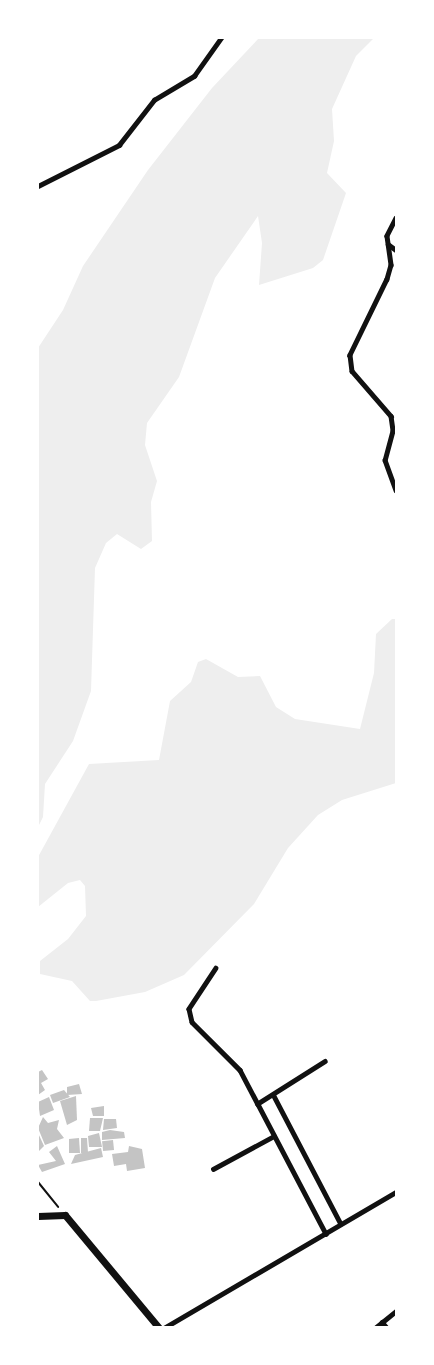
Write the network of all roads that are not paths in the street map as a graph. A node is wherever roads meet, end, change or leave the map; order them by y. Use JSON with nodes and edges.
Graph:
{"nodes":[{"id":1,"x":221,"y":38,"type":"edge"},
{"id":2,"x":38,"y":186,"type":"edge"},
{"id":3,"x":396,"y":218,"type":"edge"},
{"id":4,"x":388,"y":244,"type":"junction"},
{"id":5,"x":396,"y":250,"type":"edge"},
{"id":6,"x":396,"y":490,"type":"edge"},
{"id":7,"x":216,"y":968,"type":"dead end"},
{"id":8,"x":325,"y":1061,"type":"dead end"},
{"id":9,"x":274,"y":1096,"type":"junction"},
{"id":10,"x":257,"y":1104,"type":"junction"},
{"id":11,"x":274,"y":1136,"type":"junction"},
{"id":12,"x":213,"y":1168,"type":"dead end"},
{"id":13,"x":396,"y":1192,"type":"edge"},
{"id":14,"x":38,"y":1216,"type":"edge"},
{"id":15,"x":341,"y":1224,"type":"junction"},
{"id":16,"x":326,"y":1234,"type":"junction"},
{"id":17,"x":396,"y":1311,"type":"edge"},
{"id":18,"x":382,"y":1322,"type":"junction"},
{"id":19,"x":159,"y":1328,"type":"edge"},
{"id":20,"x":164,"y":1328,"type":"edge"},
{"id":21,"x":375,"y":1328,"type":"edge"},
{"id":22,"x":387,"y":1328,"type":"edge"}],
"edges":[{"from":1,"to":2,"type":"street"},
{"from":3,"to":4,"type":"street"},
{"from":4,"to":5,"type":"street"},
{"from":4,"to":6,"type":"street"},
{"from":7,"to":10,"type":"street"},
{"from":8,"to":9,"type":"street"},
{"from":9,"to":10,"type":"street"},
{"from":9,"to":15,"type":"street"},
{"from":10,"to":11,"type":"street"},
{"from":11,"to":12,"type":"street"},
{"from":11,"to":16,"type":"street"},
{"from":13,"to":15,"type":"street"},
{"from":14,"to":19,"type":"main road"},
{"from":15,"to":16,"type":"street"},
{"from":16,"to":20,"type":"street"},
{"from":17,"to":18,"type":"street"},
{"from":18,"to":21,"type":"street"},
{"from":18,"to":22,"type":"street"}]}
